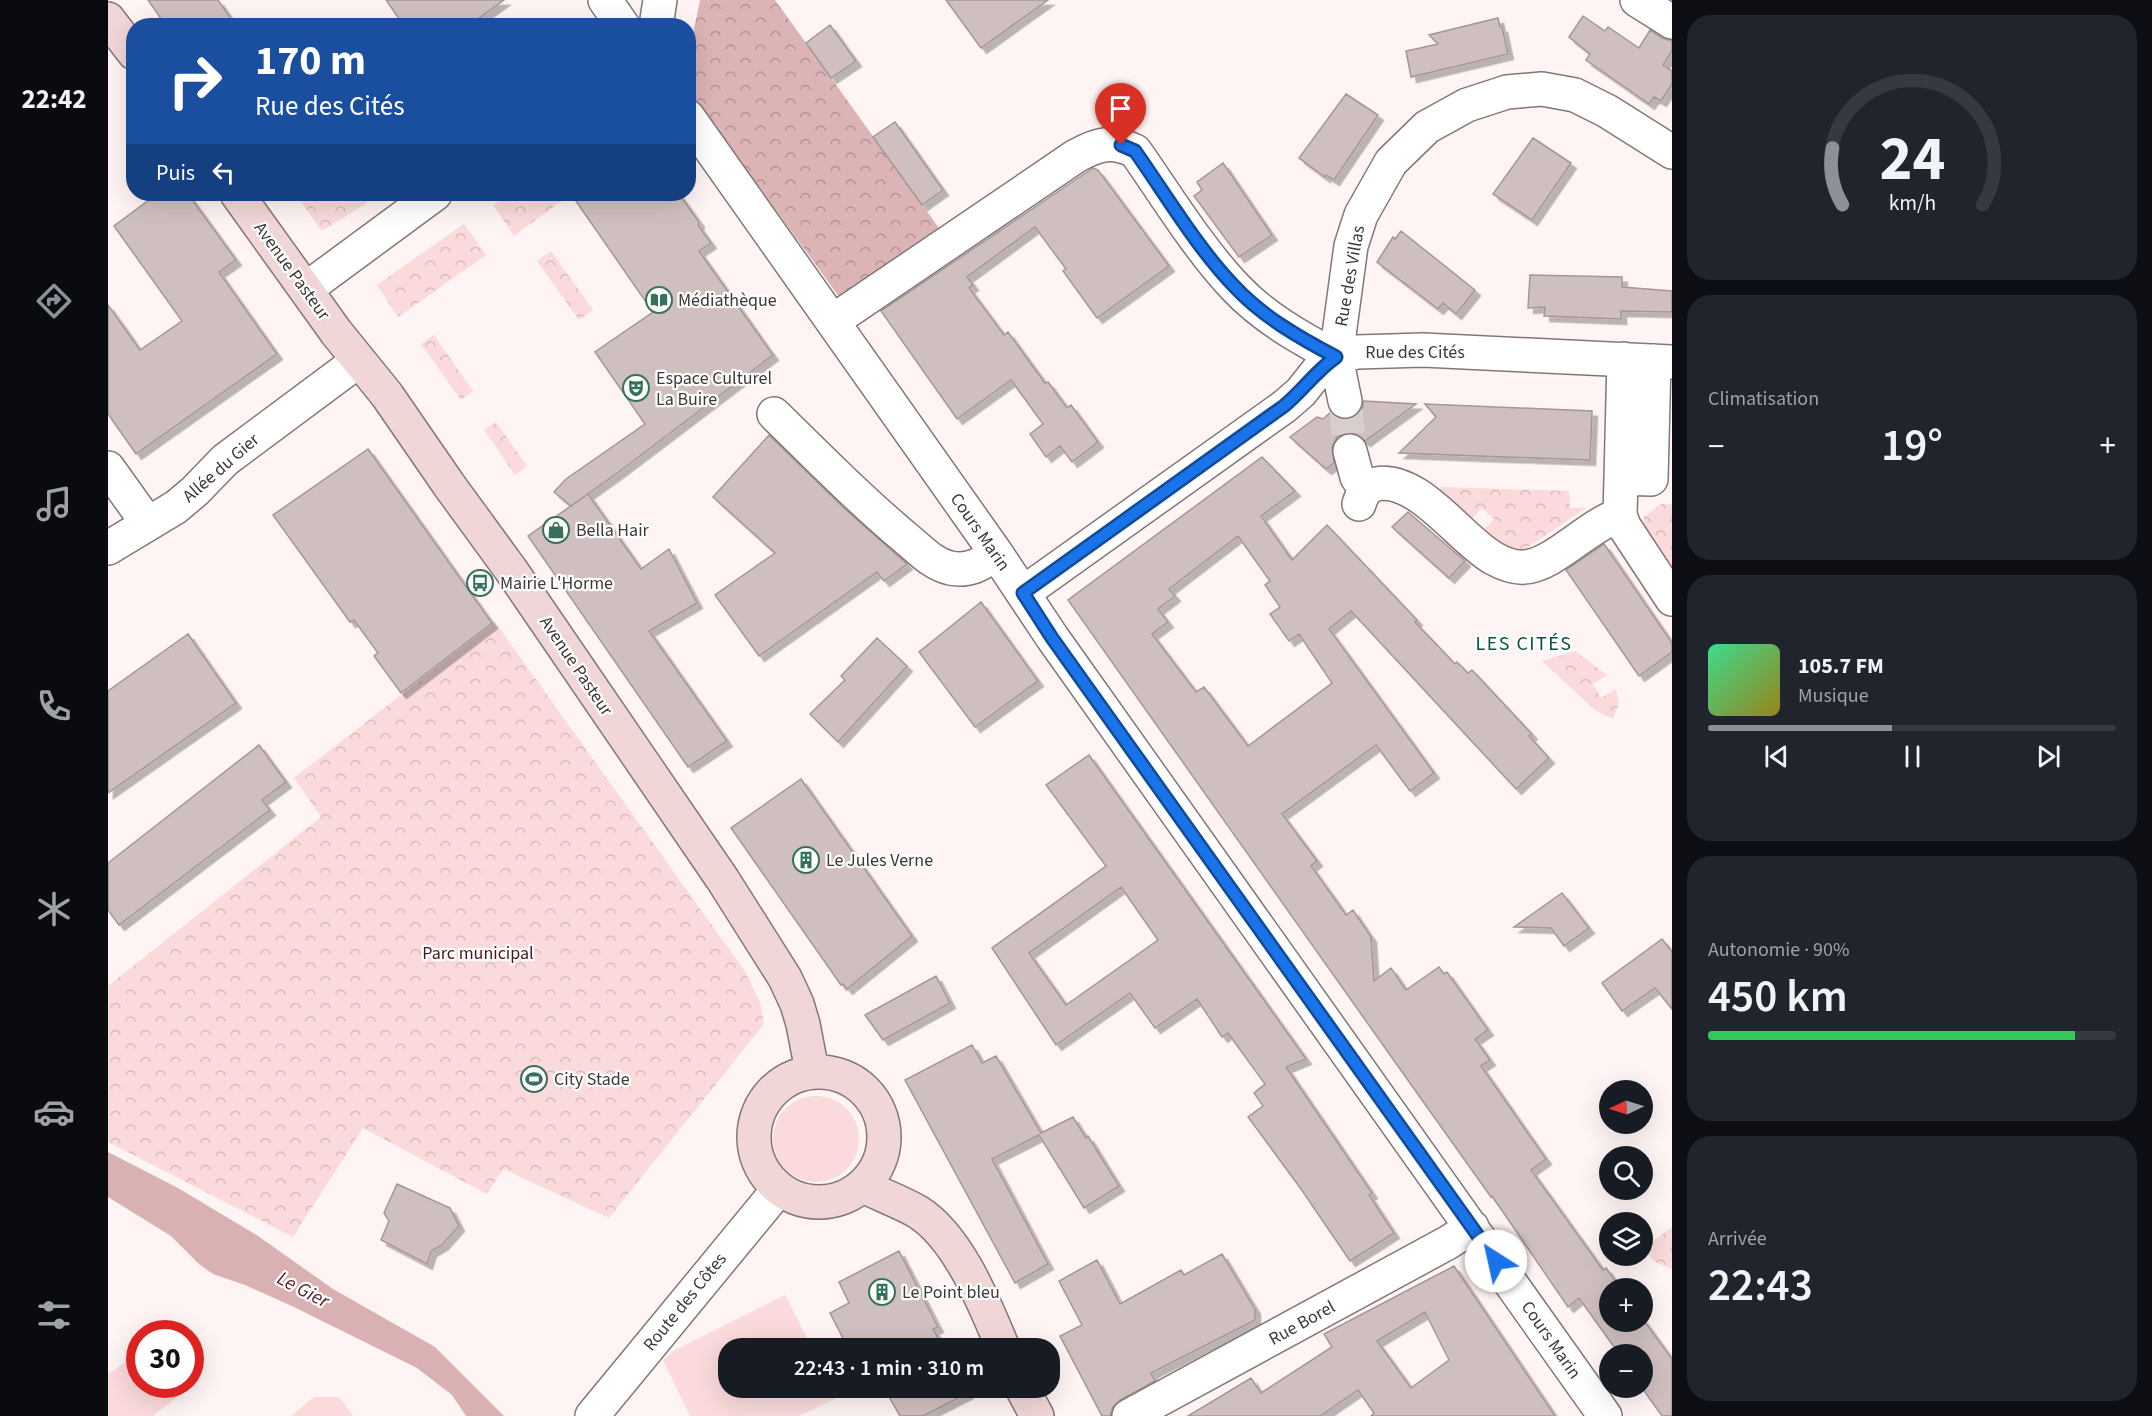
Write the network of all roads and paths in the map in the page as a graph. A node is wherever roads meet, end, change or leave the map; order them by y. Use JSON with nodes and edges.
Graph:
{"nodes":[{"id":1,"x":605,"y":0,"type":"edge"},
{"id":2,"x":660,"y":0,"type":"edge"},
{"id":3,"x":1637,"y":0,"type":"edge"},
{"id":4,"x":618,"y":18,"type":"edge"},
{"id":5,"x":657,"y":18,"type":"edge"},
{"id":6,"x":108,"y":19,"type":"edge"},
{"id":7,"x":1672,"y":22,"type":"edge"},
{"id":8,"x":126,"y":43,"type":"edge"},
{"id":9,"x":696,"y":128,"type":"edge"},
{"id":10,"x":1672,"y":152,"type":"edge"},
{"id":11,"x":242,"y":201,"type":"edge"},
{"id":12,"x":425,"y":201,"type":"edge"},
{"id":13,"x":306,"y":289,"type":"junction"},
{"id":14,"x":833,"y":321,"type":"junction"},
{"id":15,"x":1336,"y":357,"type":"junction"},
{"id":16,"x":358,"y":361,"type":"junction"},
{"id":17,"x":1650,"y":361,"type":"edge"},
{"id":18,"x":1345,"y":401,"type":"tunnel mouth"},
{"id":19,"x":774,"y":414,"type":"dead end"},
{"id":20,"x":1350,"y":451,"type":"tunnel mouth"},
{"id":21,"x":108,"y":468,"type":"edge"},
{"id":22,"x":1648,"y":479,"type":"edge"},
{"id":23,"x":1620,"y":514,"type":"junction"},
{"id":24,"x":148,"y":524,"type":"junction"},
{"id":25,"x":108,"y":548,"type":"edge"},
{"id":26,"x":996,"y":553,"type":"junction"},
{"id":27,"x":1023,"y":593,"type":"junction"},
{"id":28,"x":1672,"y":599,"type":"edge"},
{"id":29,"x":812,"y":1071,"type":"junction"},
{"id":30,"x":863,"y":1186,"type":"junction"},
{"id":31,"x":778,"y":1190,"type":"junction"},
{"id":32,"x":1472,"y":1227,"type":"junction"},
{"id":33,"x":998,"y":1338,"type":"edge"},
{"id":34,"x":1027,"y":1398,"type":"edge"},
{"id":35,"x":592,"y":1416,"type":"edge"},
{"id":36,"x":1037,"y":1416,"type":"edge"},
{"id":37,"x":1129,"y":1416,"type":"edge"},
{"id":38,"x":1605,"y":1416,"type":"edge"}],
"edges":[{"from":1,"to":4,"type":"street"},
{"from":2,"to":5,"type":"street"},
{"from":3,"to":7,"type":"street"},
{"from":6,"to":8,"type":"main road"},
{"from":9,"to":14,"type":"street","name":"Cours Marin"},
{"from":10,"to":15,"type":"street","name":"Rue des Villas"},
{"from":11,"to":13,"type":"main road","name":"Avenue Pasteur"},
{"from":12,"to":13,"type":"street"},
{"from":13,"to":16,"type":"main road","name":"Avenue Pasteur"},
{"from":14,"to":15,"type":"street","name":"Rue des Villas"},
{"from":14,"to":26,"type":"street","name":"Cours Marin"},
{"from":15,"to":17,"type":"street","name":"Rue des Cités"},
{"from":15,"to":18,"type":"street"},
{"from":15,"to":27,"type":"street"},
{"from":16,"to":24,"type":"street","name":"Allée du Gier"},
{"from":16,"to":29,"type":"main road","name":"Avenue Pasteur"},
{"from":17,"to":22,"type":"street"},
{"from":19,"to":26,"type":"street"},
{"from":20,"to":23,"type":"street"},
{"from":21,"to":24,"type":"street"},
{"from":22,"to":23,"type":"street"},
{"from":23,"to":28,"type":"street"},
{"from":24,"to":25,"type":"street","name":"Allée du Gier"},
{"from":26,"to":27,"type":"street","name":"Cours Marin"},
{"from":27,"to":32,"type":"street","name":"Cours Marin"},
{"from":29,"to":30,"type":"main road"},
{"from":29,"to":31,"type":"main road"},
{"from":30,"to":31,"type":"main road"},
{"from":30,"to":33,"type":"main road"},
{"from":31,"to":35,"type":"street","name":"Route des Côtes"},
{"from":32,"to":37,"type":"street","name":"Rue Borel"},
{"from":32,"to":38,"type":"street","name":"Cours Marin"},
{"from":34,"to":36,"type":"main road"}]}
